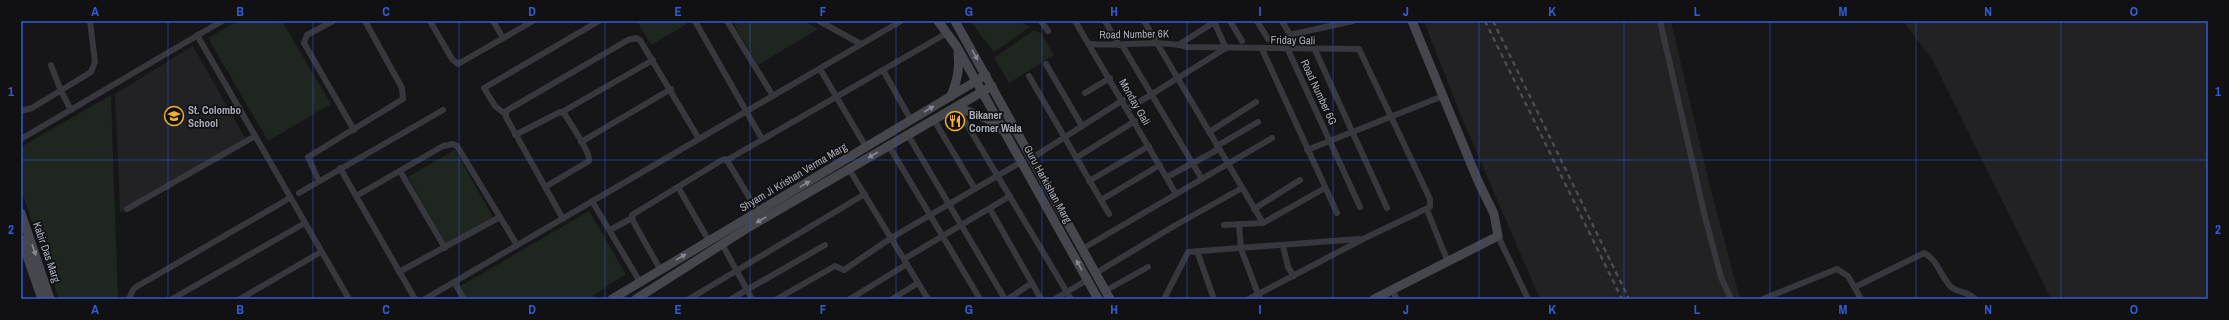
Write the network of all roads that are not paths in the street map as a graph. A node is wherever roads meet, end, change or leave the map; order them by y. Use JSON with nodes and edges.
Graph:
{"nodes":[{"id":1,"x":90,"y":21,"type":"edge"},
{"id":2,"x":222,"y":21,"type":"edge"},
{"id":3,"x":332,"y":21,"type":"edge"},
{"id":4,"x":365,"y":21,"type":"edge"},
{"id":5,"x":430,"y":21,"type":"edge"},
{"id":6,"x":493,"y":21,"type":"edge"},
{"id":7,"x":533,"y":21,"type":"edge"},
{"id":8,"x":599,"y":21,"type":"edge"},
{"id":9,"x":695,"y":21,"type":"edge"},
{"id":10,"x":727,"y":21,"type":"edge"},
{"id":11,"x":819,"y":21,"type":"edge"},
{"id":12,"x":901,"y":21,"type":"edge"},
{"id":13,"x":938,"y":21,"type":"edge"},
{"id":14,"x":955,"y":21,"type":"edge"},
{"id":15,"x":1041,"y":21,"type":"edge"},
{"id":16,"x":1075,"y":21,"type":"edge"},
{"id":17,"x":1105,"y":21,"type":"edge"},
{"id":18,"x":1145,"y":21,"type":"edge"},
{"id":19,"x":1230,"y":21,"type":"edge"},
{"id":20,"x":1256,"y":21,"type":"edge"},
{"id":21,"x":1282,"y":21,"type":"edge"},
{"id":22,"x":1352,"y":21,"type":"edge"},
{"id":23,"x":1412,"y":21,"type":"edge"},
{"id":24,"x":1660,"y":21,"type":"edge"},
{"id":25,"x":1215,"y":22,"type":"edge"},
{"id":26,"x":1326,"y":24,"type":"edge"},
{"id":27,"x":1048,"y":31,"type":"dead end"},
{"id":28,"x":947,"y":33,"type":"junction"},
{"id":29,"x":197,"y":35,"type":"junction"},
{"id":30,"x":1290,"y":35,"type":"junction"},
{"id":31,"x":503,"y":38,"type":"junction"},
{"id":32,"x":1268,"y":39,"type":"dead end"},
{"id":33,"x":1242,"y":41,"type":"dead end"},
{"id":34,"x":861,"y":44,"type":"junction"},
{"id":35,"x":1090,"y":44,"type":"junction"},
{"id":36,"x":1158,"y":44,"type":"junction"},
{"id":37,"x":1180,"y":44,"type":"junction"},
{"id":38,"x":1121,"y":45,"type":"junction"},
{"id":39,"x":957,"y":47,"type":"junction"},
{"id":40,"x":1226,"y":48,"type":"junction"},
{"id":41,"x":1262,"y":49,"type":"junction"},
{"id":42,"x":1289,"y":50,"type":"junction"},
{"id":43,"x":1315,"y":50,"type":"junction"},
{"id":44,"x":653,"y":60,"type":"junction"},
{"id":45,"x":1046,"y":64,"type":"dead end"},
{"id":46,"x":51,"y":65,"type":"dead end"},
{"id":47,"x":820,"y":68,"type":"junction"},
{"id":48,"x":883,"y":70,"type":"junction"},
{"id":49,"x":986,"y":75,"type":"junction"},
{"id":50,"x":1028,"y":76,"type":"dead end"},
{"id":51,"x":1110,"y":78,"type":"junction"},
{"id":52,"x":1178,"y":78,"type":"junction"},
{"id":53,"x":976,"y":81,"type":"junction"},
{"id":54,"x":992,"y":86,"type":"junction"},
{"id":55,"x":671,"y":89,"type":"junction"},
{"id":56,"x":61,"y":91,"type":"junction"},
{"id":57,"x":982,"y":92,"type":"junction"},
{"id":58,"x":1085,"y":93,"type":"dead end"},
{"id":59,"x":1152,"y":94,"type":"junction"},
{"id":60,"x":773,"y":96,"type":"junction"},
{"id":61,"x":836,"y":96,"type":"junction"},
{"id":62,"x":951,"y":96,"type":"junction"},
{"id":63,"x":1443,"y":96,"type":"junction"},
{"id":64,"x":1123,"y":100,"type":"junction"},
{"id":65,"x":1256,"y":102,"type":"dead end"},
{"id":66,"x":957,"y":107,"type":"junction"},
{"id":67,"x":1128,"y":109,"type":"junction"},
{"id":68,"x":71,"y":110,"type":"junction"},
{"id":69,"x":443,"y":110,"type":"dead end"},
{"id":70,"x":21,"y":111,"type":"edge"},
{"id":71,"x":746,"y":111,"type":"junction"},
{"id":72,"x":562,"y":112,"type":"junction"},
{"id":73,"x":505,"y":114,"type":"junction"},
{"id":74,"x":1391,"y":116,"type":"junction"},
{"id":75,"x":911,"y":120,"type":"junction"},
{"id":76,"x":934,"y":120,"type":"junction"},
{"id":77,"x":1135,"y":121,"type":"junction"},
{"id":78,"x":1258,"y":122,"type":"dead end"},
{"id":79,"x":1082,"y":126,"type":"junction"},
{"id":80,"x":354,"y":130,"type":"junction"},
{"id":81,"x":1209,"y":132,"type":"junction"},
{"id":82,"x":1352,"y":132,"type":"junction"},
{"id":83,"x":516,"y":135,"type":"junction"},
{"id":84,"x":908,"y":135,"type":"junction"},
{"id":85,"x":255,"y":136,"type":"junction"},
{"id":86,"x":1007,"y":136,"type":"junction"},
{"id":87,"x":1064,"y":137,"type":"junction"},
{"id":88,"x":1272,"y":138,"type":"dead end"},
{"id":89,"x":21,"y":139,"type":"edge"},
{"id":90,"x":699,"y":139,"type":"junction"},
{"id":91,"x":762,"y":139,"type":"junction"},
{"id":92,"x":1330,"y":141,"type":"junction"},
{"id":93,"x":581,"y":142,"type":"junction"},
{"id":94,"x":889,"y":146,"type":"junction"},
{"id":95,"x":1149,"y":146,"type":"junction"},
{"id":96,"x":866,"y":147,"type":"junction"},
{"id":97,"x":1218,"y":148,"type":"junction"},
{"id":98,"x":1307,"y":150,"type":"junction"},
{"id":99,"x":1032,"y":158,"type":"junction"},
{"id":100,"x":1076,"y":158,"type":"junction"},
{"id":101,"x":727,"y":160,"type":"junction"},
{"id":102,"x":1021,"y":162,"type":"junction"},
{"id":103,"x":1193,"y":164,"type":"junction"},
{"id":104,"x":1228,"y":164,"type":"junction"},
{"id":105,"x":1160,"y":165,"type":"junction"},
{"id":106,"x":340,"y":168,"type":"junction"},
{"id":107,"x":849,"y":169,"type":"junction"},
{"id":108,"x":400,"y":171,"type":"junction"},
{"id":109,"x":998,"y":176,"type":"junction"},
{"id":110,"x":1167,"y":177,"type":"junction"},
{"id":111,"x":1202,"y":179,"type":"junction"},
{"id":112,"x":1300,"y":180,"type":"dead end"},
{"id":113,"x":319,"y":181,"type":"junction"},
{"id":114,"x":1089,"y":181,"type":"junction"},
{"id":115,"x":545,"y":187,"type":"junction"},
{"id":116,"x":678,"y":187,"type":"junction"},
{"id":117,"x":1242,"y":188,"type":"junction"},
{"id":118,"x":1325,"y":188,"type":"junction"},
{"id":119,"x":975,"y":189,"type":"junction"},
{"id":120,"x":299,"y":193,"type":"dead end"},
{"id":121,"x":865,"y":194,"type":"junction"},
{"id":122,"x":1176,"y":194,"type":"junction"},
{"id":123,"x":356,"y":196,"type":"junction"},
{"id":124,"x":1010,"y":196,"type":"junction"},
{"id":125,"x":290,"y":198,"type":"junction"},
{"id":126,"x":1101,"y":200,"type":"junction"},
{"id":127,"x":592,"y":202,"type":"junction"},
{"id":128,"x":950,"y":204,"type":"junction"},
{"id":129,"x":1360,"y":207,"type":"dead end"},
{"id":130,"x":1387,"y":208,"type":"dead end"},
{"id":131,"x":127,"y":209,"type":"dead end"},
{"id":132,"x":990,"y":209,"type":"junction"},
{"id":133,"x":1254,"y":209,"type":"junction"},
{"id":134,"x":1427,"y":210,"type":"junction"},
{"id":135,"x":758,"y":212,"type":"junction"},
{"id":136,"x":21,"y":213,"type":"edge"},
{"id":137,"x":1337,"y":213,"type":"dead end"},
{"id":138,"x":1109,"y":214,"type":"dead end"},
{"id":139,"x":930,"y":216,"type":"junction"},
{"id":140,"x":500,"y":217,"type":"junction"},
{"id":141,"x":632,"y":218,"type":"junction"},
{"id":142,"x":563,"y":219,"type":"junction"},
{"id":143,"x":305,"y":223,"type":"junction"},
{"id":144,"x":1263,"y":223,"type":"junction"},
{"id":145,"x":1239,"y":224,"type":"junction"},
{"id":146,"x":963,"y":225,"type":"junction"},
{"id":147,"x":1224,"y":225,"type":"dead end"},
{"id":148,"x":610,"y":230,"type":"junction"},
{"id":149,"x":1498,"y":236,"type":"junction"},
{"id":150,"x":942,"y":237,"type":"junction"},
{"id":151,"x":891,"y":238,"type":"junction"},
{"id":152,"x":21,"y":239,"type":"edge"},
{"id":153,"x":1363,"y":239,"type":"junction"},
{"id":154,"x":709,"y":241,"type":"junction"},
{"id":155,"x":722,"y":244,"type":"junction"},
{"id":156,"x":517,"y":245,"type":"junction"},
{"id":157,"x":825,"y":245,"type":"dead end"},
{"id":158,"x":1283,"y":246,"type":"junction"},
{"id":159,"x":445,"y":248,"type":"junction"},
{"id":160,"x":1082,"y":249,"type":"junction"},
{"id":161,"x":1240,"y":249,"type":"junction"},
{"id":162,"x":1197,"y":251,"type":"junction"},
{"id":163,"x":321,"y":252,"type":"junction"},
{"id":164,"x":905,"y":262,"type":"junction"},
{"id":165,"x":1448,"y":262,"type":"junction"},
{"id":166,"x":1148,"y":267,"type":"dead end"},
{"id":167,"x":660,"y":269,"type":"junction"},
{"id":168,"x":736,"y":270,"type":"junction"},
{"id":169,"x":399,"y":272,"type":"junction"},
{"id":170,"x":1096,"y":273,"type":"junction"},
{"id":171,"x":1294,"y":276,"type":"junction"},
{"id":172,"x":1087,"y":280,"type":"junction"},
{"id":173,"x":454,"y":282,"type":"junction"},
{"id":174,"x":640,"y":282,"type":"junction"},
{"id":175,"x":918,"y":283,"type":"junction"},
{"id":176,"x":1032,"y":283,"type":"junction"},
{"id":177,"x":1855,"y":287,"type":"junction"},
{"id":178,"x":747,"y":290,"type":"junction"},
{"id":179,"x":1392,"y":290,"type":"junction"},
{"id":180,"x":1067,"y":292,"type":"junction"},
{"id":181,"x":1107,"y":295,"type":"edge"},
{"id":182,"x":1259,"y":297,"type":"edge"},
{"id":183,"x":639,"y":298,"type":"edge"},
{"id":184,"x":42,"y":299,"type":"edge"},
{"id":185,"x":50,"y":299,"type":"edge"},
{"id":186,"x":129,"y":299,"type":"edge"},
{"id":187,"x":172,"y":299,"type":"edge"},
{"id":188,"x":240,"y":299,"type":"edge"},
{"id":189,"x":349,"y":299,"type":"edge"},
{"id":190,"x":415,"y":299,"type":"edge"},
{"id":191,"x":425,"y":299,"type":"edge"},
{"id":192,"x":464,"y":299,"type":"edge"},
{"id":193,"x":612,"y":299,"type":"edge"},
{"id":194,"x":689,"y":299,"type":"edge"},
{"id":195,"x":731,"y":299,"type":"edge"},
{"id":196,"x":752,"y":299,"type":"edge"},
{"id":197,"x":777,"y":299,"type":"edge"},
{"id":198,"x":850,"y":299,"type":"edge"},
{"id":199,"x":892,"y":299,"type":"edge"},
{"id":200,"x":928,"y":299,"type":"edge"},
{"id":201,"x":980,"y":299,"type":"edge"},
{"id":202,"x":1006,"y":299,"type":"edge"},
{"id":203,"x":1041,"y":299,"type":"edge"},
{"id":204,"x":1055,"y":299,"type":"edge"},
{"id":205,"x":1071,"y":299,"type":"edge"},
{"id":206,"x":1098,"y":299,"type":"edge"},
{"id":207,"x":1164,"y":299,"type":"edge"},
{"id":208,"x":1214,"y":299,"type":"edge"},
{"id":209,"x":1249,"y":299,"type":"edge"},
{"id":210,"x":1374,"y":299,"type":"edge"},
{"id":211,"x":1397,"y":299,"type":"edge"},
{"id":212,"x":1528,"y":299,"type":"edge"},
{"id":213,"x":1730,"y":299,"type":"edge"},
{"id":214,"x":1764,"y":299,"type":"edge"},
{"id":215,"x":1861,"y":299,"type":"edge"},
{"id":216,"x":1975,"y":299,"type":"edge"}],
"edges":[{"from":1,"to":56,"type":"street"},
{"from":2,"to":29,"type":"street"},
{"from":3,"to":80,"type":"street"},
{"from":4,"to":80,"type":"street"},
{"from":5,"to":31,"type":"street"},
{"from":6,"to":31,"type":"street"},
{"from":7,"to":31,"type":"street"},
{"from":8,"to":73,"type":"street"},
{"from":9,"to":71,"type":"street"},
{"from":10,"to":60,"type":"street"},
{"from":11,"to":34,"type":"street"},
{"from":12,"to":34,"type":"street"},
{"from":13,"to":28,"type":"street","name":"Guru Harkishan Marg"},
{"from":14,"to":49,"type":"street","name":"Guru Harkishan Marg","one_way":true},
{"from":15,"to":27,"type":"street"},
{"from":16,"to":35,"type":"street","name":"Monday Gali"},
{"from":17,"to":38,"type":"street"},
{"from":18,"to":36,"type":"street"},
{"from":19,"to":33,"type":"street"},
{"from":20,"to":32,"type":"street"},
{"from":21,"to":30,"type":"street"},
{"from":22,"to":26,"type":"street"},
{"from":23,"to":63,"type":"street"},
{"from":24,"to":213,"type":"street"},
{"from":25,"to":37,"type":"street"},
{"from":25,"to":40,"type":"street"},
{"from":26,"to":30,"type":"street"},
{"from":28,"to":39,"type":"street","name":"Guru Harkishan Marg"},
{"from":28,"to":48,"type":"street"},
{"from":29,"to":68,"type":"street"},
{"from":29,"to":85,"type":"street"},
{"from":30,"to":42,"type":"street"},
{"from":34,"to":47,"type":"street"},
{"from":35,"to":38,"type":"street","name":"Road Number 6K"},
{"from":35,"to":51,"type":"street","name":"Monday Gali"},
{"from":36,"to":37,"type":"street","name":"Road Number 6K"},
{"from":36,"to":38,"type":"street","name":"Road Number 6K"},
{"from":36,"to":52,"type":"street"},
{"from":37,"to":40,"type":"street","name":"Road Number 6K"},
{"from":38,"to":59,"type":"street"},
{"from":39,"to":53,"type":"street","name":"Guru Harkishan Marg"},
{"from":39,"to":62,"type":"street"},
{"from":40,"to":41,"type":"street","name":"Friday Gali"},
{"from":40,"to":52,"type":"street"},
{"from":41,"to":42,"type":"street","name":"Friday Gali"},
{"from":41,"to":98,"type":"street"},
{"from":42,"to":43,"type":"street","name":"Friday Gali"},
{"from":42,"to":92,"type":"street","name":"Road Number 6G"},
{"from":43,"to":74,"type":"street","name":"Friday Gali"},
{"from":43,"to":82,"type":"street"},
{"from":44,"to":55,"type":"street"},
{"from":44,"to":72,"type":"street"},
{"from":44,"to":73,"type":"street"},
{"from":45,"to":79,"type":"street"},
{"from":46,"to":56,"type":"street"},
{"from":47,"to":60,"type":"street"},
{"from":47,"to":61,"type":"street"},
{"from":48,"to":61,"type":"street"},
{"from":48,"to":75,"type":"street"},
{"from":49,"to":53,"type":"street","name":"Shyam Ji Krishan Verma Marg"},
{"from":49,"to":54,"type":"street","name":"Guru Harkishan Marg"},
{"from":50,"to":87,"type":"street"},
{"from":51,"to":58,"type":"street"},
{"from":51,"to":64,"type":"street","name":"Monday Gali"},
{"from":52,"to":59,"type":"street"},
{"from":52,"to":81,"type":"street"},
{"from":53,"to":57,"type":"street","name":"Guru Harkishan Marg"},
{"from":53,"to":62,"type":"street","name":"Shyam Ji Krishan Verma Marg"},
{"from":54,"to":57,"type":"street","name":"Shyam Ji Krishan Verma Marg"},
{"from":54,"to":99,"type":"street","name":"Guru Harkishan Marg"},
{"from":55,"to":90,"type":"street"},
{"from":55,"to":93,"type":"street"},
{"from":56,"to":68,"type":"street"},
{"from":56,"to":70,"type":"street"},
{"from":57,"to":66,"type":"street","name":"Shyam Ji Krishan Verma Marg"},
{"from":57,"to":86,"type":"street","name":"Guru Harkishan Marg"},
{"from":59,"to":67,"type":"street"},
{"from":59,"to":103,"type":"street"},
{"from":60,"to":71,"type":"street"},
{"from":61,"to":91,"type":"street"},
{"from":61,"to":96,"type":"street"},
{"from":75,"to":62,"type":"street","name":"Shyam Ji Krishan Verma Marg","one_way":true},
{"from":63,"to":74,"type":"street"},
{"from":63,"to":149,"type":"street"},
{"from":64,"to":67,"type":"street","name":"Monday Gali"},
{"from":64,"to":79,"type":"street"},
{"from":65,"to":81,"type":"street"},
{"from":66,"to":76,"type":"street","name":"Shyam Ji Krishan Verma Marg"},
{"from":66,"to":86,"type":"street"},
{"from":66,"to":109,"type":"street"},
{"from":67,"to":77,"type":"street","name":"Monday Gali"},
{"from":68,"to":89,"type":"street"},
{"from":69,"to":106,"type":"street"},
{"from":71,"to":90,"type":"street"},
{"from":71,"to":91,"type":"street"},
{"from":72,"to":83,"type":"street"},
{"from":72,"to":93,"type":"street"},
{"from":73,"to":83,"type":"street"},
{"from":74,"to":82,"type":"street"},
{"from":74,"to":134,"type":"street"},
{"from":75,"to":96,"type":"street","name":"Shyam Ji Krishan Verma Marg"},
{"from":76,"to":84,"type":"street","name":"Shyam Ji Krishan Verma Marg"},
{"from":76,"to":119,"type":"street"},
{"from":77,"to":95,"type":"street","name":"Monday Gali"},
{"from":77,"to":100,"type":"street"},
{"from":78,"to":97,"type":"street"},
{"from":79,"to":87,"type":"street"},
{"from":80,"to":113,"type":"street"},
{"from":81,"to":97,"type":"street"},
{"from":82,"to":92,"type":"street"},
{"from":82,"to":130,"type":"street"},
{"from":83,"to":115,"type":"street"},
{"from":84,"to":94,"type":"street","name":"Shyam Ji Krishan Verma Marg"},
{"from":84,"to":128,"type":"street"},
{"from":85,"to":125,"type":"street"},
{"from":85,"to":131,"type":"street"},
{"from":86,"to":102,"type":"street","name":"Guru Harkishan Marg"},
{"from":87,"to":99,"type":"street"},
{"from":87,"to":100,"type":"street"},
{"from":88,"to":104,"type":"street"},
{"from":90,"to":127,"type":"street"},
{"from":91,"to":101,"type":"street"},
{"from":92,"to":98,"type":"street"},
{"from":92,"to":129,"type":"street","name":"Road Number 6G"},
{"from":93,"to":115,"type":"street"},
{"from":94,"to":107,"type":"street","name":"Shyam Ji Krishan Verma Marg","one_way":true},
{"from":94,"to":139,"type":"street"},
{"from":95,"to":105,"type":"street","name":"Monday Gali"},
{"from":95,"to":114,"type":"street"},
{"from":135,"to":96,"type":"street","name":"Shyam Ji Krishan Verma Marg","one_way":true},
{"from":97,"to":103,"type":"street"},
{"from":97,"to":104,"type":"street"},
{"from":98,"to":118,"type":"street"},
{"from":99,"to":160,"type":"street","name":"Guru Harkishan Marg"},
{"from":100,"to":114,"type":"street"},
{"from":101,"to":116,"type":"street"},
{"from":101,"to":135,"type":"street"},
{"from":102,"to":109,"type":"street"},
{"from":172,"to":102,"type":"street","name":"Guru Harkishan Marg","one_way":true},
{"from":103,"to":110,"type":"street"},
{"from":103,"to":111,"type":"street"},
{"from":104,"to":111,"type":"street"},
{"from":104,"to":117,"type":"street"},
{"from":105,"to":110,"type":"street","name":"Monday Gali"},
{"from":105,"to":126,"type":"street"},
{"from":106,"to":113,"type":"street"},
{"from":106,"to":123,"type":"street"},
{"from":107,"to":121,"type":"street"},
{"from":107,"to":155,"type":"street","name":"Shyam Ji Krishan Verma Marg","one_way":true},
{"from":108,"to":123,"type":"street"},
{"from":108,"to":140,"type":"street"},
{"from":108,"to":159,"type":"street"},
{"from":109,"to":119,"type":"street"},
{"from":109,"to":124,"type":"street"},
{"from":110,"to":122,"type":"street","name":"Monday Gali"},
{"from":111,"to":122,"type":"street"},
{"from":112,"to":133,"type":"street"},
{"from":113,"to":120,"type":"street"},
{"from":114,"to":126,"type":"street"},
{"from":115,"to":142,"type":"street"},
{"from":116,"to":141,"type":"street"},
{"from":116,"to":154,"type":"street"},
{"from":117,"to":133,"type":"street"},
{"from":117,"to":170,"type":"street"},
{"from":118,"to":137,"type":"street"},
{"from":118,"to":144,"type":"street"},
{"from":119,"to":128,"type":"street"},
{"from":121,"to":151,"type":"street"},
{"from":121,"to":168,"type":"street"},
{"from":122,"to":160,"type":"street"},
{"from":123,"to":169,"type":"street"},
{"from":124,"to":132,"type":"street"},
{"from":124,"to":180,"type":"street"},
{"from":125,"to":143,"type":"street"},
{"from":125,"to":186,"type":"street"},
{"from":126,"to":138,"type":"street"},
{"from":127,"to":142,"type":"street"},
{"from":127,"to":148,"type":"street"},
{"from":128,"to":139,"type":"street"},
{"from":128,"to":146,"type":"street"},
{"from":132,"to":146,"type":"street"},
{"from":132,"to":176,"type":"street"},
{"from":133,"to":144,"type":"street"},
{"from":134,"to":153,"type":"street"},
{"from":134,"to":165,"type":"street"},
{"from":135,"to":154,"type":"street","name":"Shyam Ji Krishan Verma Marg"},
{"from":136,"to":185,"type":"street","name":"Kabir Das Marg","one_way":true},
{"from":139,"to":150,"type":"street"},
{"from":139,"to":151,"type":"street"},
{"from":140,"to":156,"type":"street"},
{"from":140,"to":159,"type":"street"},
{"from":141,"to":148,"type":"street"},
{"from":141,"to":167,"type":"street"},
{"from":142,"to":156,"type":"street"},
{"from":143,"to":163,"type":"street"},
{"from":143,"to":187,"type":"street"},
{"from":144,"to":145,"type":"street"},
{"from":145,"to":147,"type":"street"},
{"from":145,"to":161,"type":"street"},
{"from":146,"to":150,"type":"street"},
{"from":146,"to":202,"type":"street"},
{"from":148,"to":174,"type":"street"},
{"from":149,"to":165,"type":"street"},
{"from":149,"to":212,"type":"street"},
{"from":150,"to":164,"type":"street"},
{"from":150,"to":201,"type":"street"},
{"from":151,"to":164,"type":"street"},
{"from":151,"to":197,"type":"street"},
{"from":152,"to":184,"type":"street","name":"Kabir Das Marg"},
{"from":153,"to":158,"type":"street"},
{"from":153,"to":171,"type":"street"},
{"from":167,"to":154,"type":"street","name":"Shyam Ji Krishan Verma Marg","one_way":true},
{"from":155,"to":168,"type":"street"},
{"from":155,"to":183,"type":"street","name":"Shyam Ji Krishan Verma Marg"},
{"from":156,"to":173,"type":"street"},
{"from":157,"to":178,"type":"street"},
{"from":158,"to":161,"type":"street"},
{"from":158,"to":171,"type":"street"},
{"from":159,"to":169,"type":"street"},
{"from":160,"to":170,"type":"street","name":"Guru Harkishan Marg"},
{"from":161,"to":162,"type":"street"},
{"from":161,"to":182,"type":"street"},
{"from":162,"to":207,"type":"street"},
{"from":162,"to":208,"type":"street"},
{"from":163,"to":188,"type":"street"},
{"from":163,"to":189,"type":"street"},
{"from":164,"to":175,"type":"street"},
{"from":164,"to":198,"type":"street"},
{"from":165,"to":179,"type":"street"},
{"from":166,"to":181,"type":"street"},
{"from":167,"to":174,"type":"street","name":"Shyam Ji Krishan Verma Marg"},
{"from":168,"to":178,"type":"street"},
{"from":168,"to":194,"type":"street"},
{"from":169,"to":190,"type":"street"},
{"from":170,"to":181,"type":"street","name":"Guru Harkishan Marg"},
{"from":171,"to":182,"type":"street"},
{"from":172,"to":180,"type":"street"},
{"from":172,"to":206,"type":"street","name":"Guru Harkishan Marg"},
{"from":173,"to":191,"type":"street"},
{"from":173,"to":192,"type":"street"},
{"from":174,"to":193,"type":"street","name":"Shyam Ji Krishan Verma Marg"},
{"from":175,"to":199,"type":"street"},
{"from":175,"to":200,"type":"street"},
{"from":176,"to":202,"type":"street"},
{"from":176,"to":203,"type":"street"},
{"from":177,"to":214,"type":"street"},
{"from":177,"to":215,"type":"street"},
{"from":177,"to":216,"type":"street"},
{"from":178,"to":195,"type":"street"},
{"from":178,"to":196,"type":"street"},
{"from":179,"to":210,"type":"street"},
{"from":179,"to":211,"type":"street"},
{"from":180,"to":204,"type":"street"},
{"from":180,"to":205,"type":"street"},
{"from":182,"to":209,"type":"street"}]}
